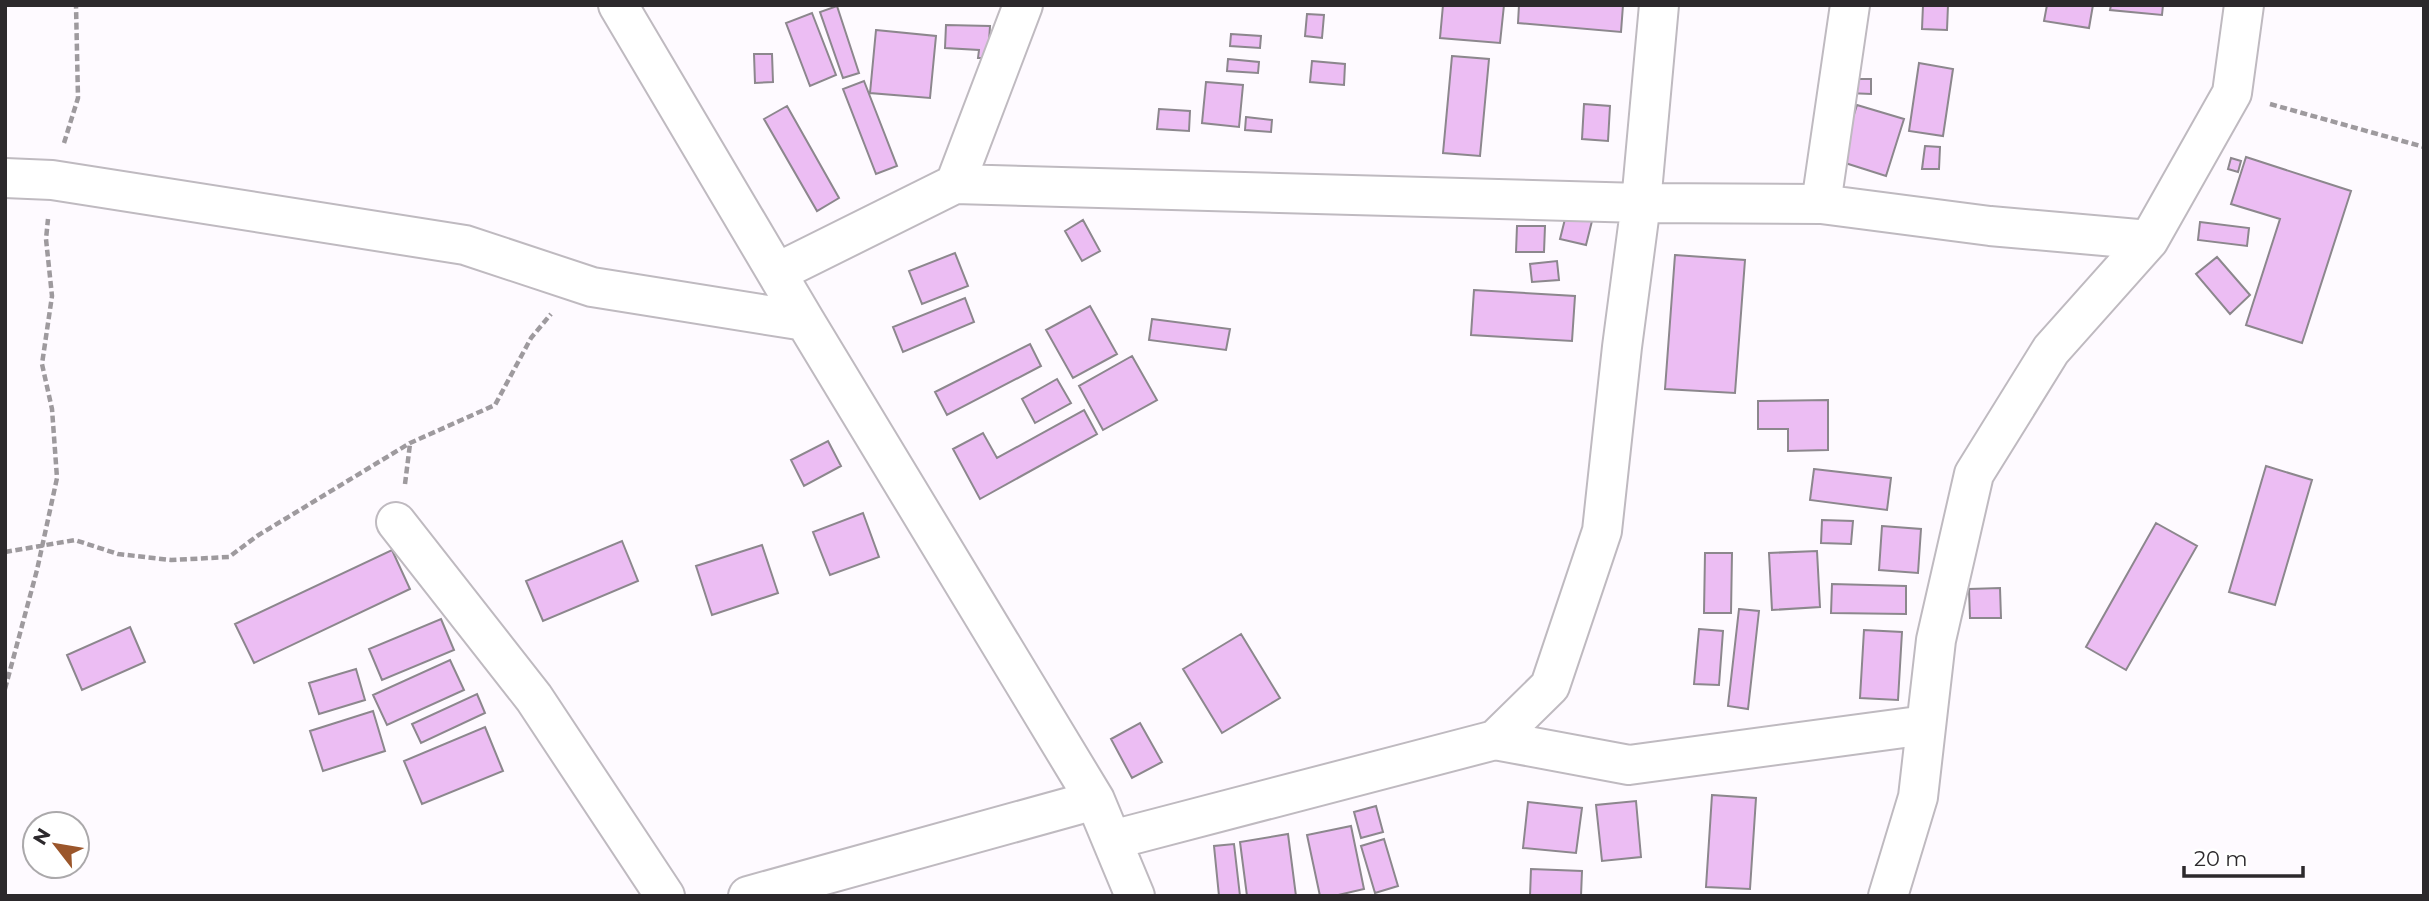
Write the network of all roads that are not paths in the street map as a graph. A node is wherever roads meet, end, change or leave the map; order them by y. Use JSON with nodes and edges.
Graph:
{"nodes":[{"id":1,"x":618,"y":5,"type":"edge"},
{"id":2,"x":1023,"y":5,"type":"edge"},
{"id":3,"x":1659,"y":5,"type":"edge"},
{"id":4,"x":1850,"y":5,"type":"edge"},
{"id":5,"x":2244,"y":5,"type":"edge"},
{"id":6,"x":5,"y":178,"type":"edge"},
{"id":7,"x":955,"y":184,"type":"junction"},
{"id":8,"x":1641,"y":203,"type":"junction"},
{"id":9,"x":1821,"y":205,"type":"junction"},
{"id":10,"x":2149,"y":240,"type":"junction"},
{"id":11,"x":778,"y":272,"type":"junction"},
{"id":12,"x":805,"y":321,"type":"junction"},
{"id":13,"x":396,"y":522,"type":"dead end"},
{"id":14,"x":1926,"y":725,"type":"junction"},
{"id":15,"x":1496,"y":740,"type":"junction"},
{"id":16,"x":1095,"y":800,"type":"junction"},
{"id":17,"x":1112,"y":840,"type":"junction"},
{"id":18,"x":665,"y":896,"type":"edge"},
{"id":19,"x":748,"y":896,"type":"edge"},
{"id":20,"x":1135,"y":896,"type":"edge"},
{"id":21,"x":1888,"y":896,"type":"edge"}],
"edges":[{"from":1,"to":11,"type":"street"},
{"from":2,"to":7,"type":"street"},
{"from":3,"to":8,"type":"street"},
{"from":4,"to":9,"type":"street"},
{"from":5,"to":10,"type":"street"},
{"from":6,"to":12,"type":"street"},
{"from":7,"to":8,"type":"street"},
{"from":7,"to":11,"type":"street"},
{"from":8,"to":9,"type":"street"},
{"from":8,"to":15,"type":"street"},
{"from":9,"to":10,"type":"street"},
{"from":10,"to":14,"type":"street"},
{"from":11,"to":12,"type":"street"},
{"from":12,"to":16,"type":"street"},
{"from":13,"to":18,"type":"street"},
{"from":14,"to":15,"type":"street"},
{"from":14,"to":21,"type":"street"},
{"from":15,"to":17,"type":"street"},
{"from":16,"to":17,"type":"street"},
{"from":16,"to":19,"type":"street"},
{"from":17,"to":20,"type":"street"}]}
